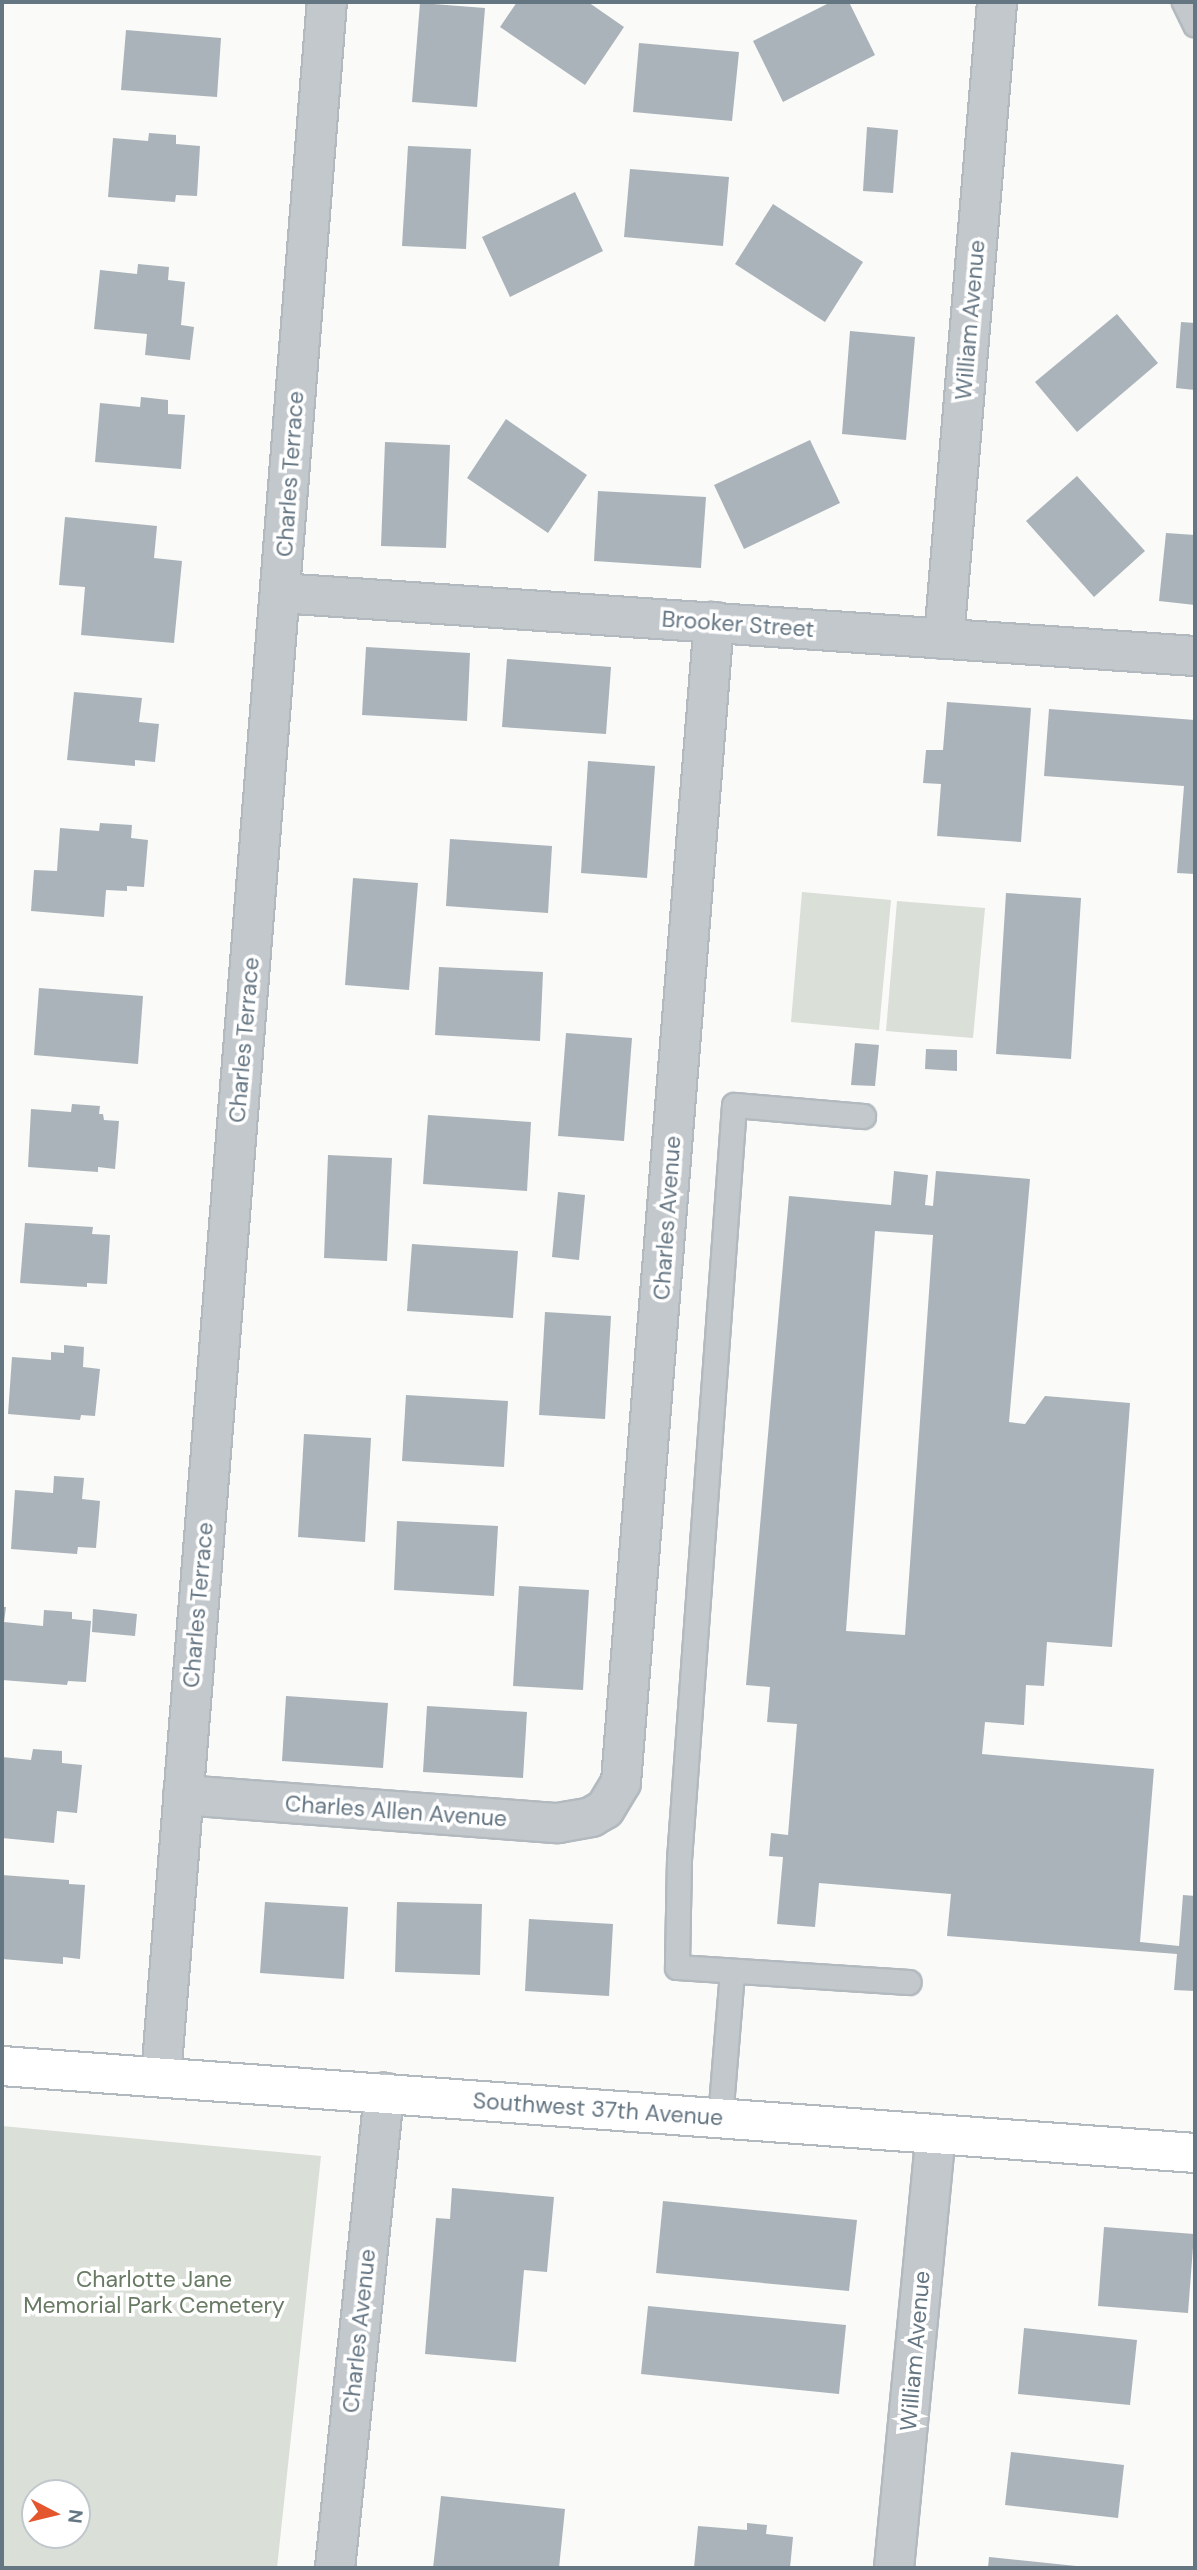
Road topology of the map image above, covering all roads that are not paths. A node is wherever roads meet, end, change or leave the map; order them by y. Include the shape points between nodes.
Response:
1 (327, 2) edge
2 (997, 2) edge
3 (1184, 2) edge
4 (1195, 25) edge
5 (280, 593) junction
6 (714, 622) junction
7 (944, 639) junction
8 (1195, 656) edge
9 (863, 1116) dead end
10 (183, 1795) junction
11 (605, 1809) joint
12 (732, 1972) junction
13 (909, 1982) dead end
14 (2, 2066) edge
15 (161, 2077) junction
16 (384, 2093) junction
17 (720, 2118) junction
18 (936, 2134) junction
19 (1195, 2152) edge
20 (335, 2568) edge
21 (894, 2568) edge

1 - 5 street, Charles Terrace
2 - 7 street, William Avenue
3 - 4 lane
5 - 6 street, Brooker Street
5 - 10 street, Charles Terrace
6 - 7 street, Brooker Street
6 - 11 street, Charles Avenue via 625,1766
7 - 8 street, Brooker Street
9 - 12 lane via 734,1105 679,1859 677,1968
10 - 11 street, Charles Allen Avenue via 558,1824
10 - 15 street, Charles Terrace
12 - 13 lane
12 - 17 lane
14 - 15 main road, Southwest 37th Avenue
15 - 16 main road, Southwest 37th Avenue
16 - 17 main road, Southwest 37th Avenue
16 - 20 street, Charles Avenue
17 - 18 main road, Southwest 37th Avenue
18 - 19 main road, Southwest 37th Avenue
18 - 21 street, William Avenue

